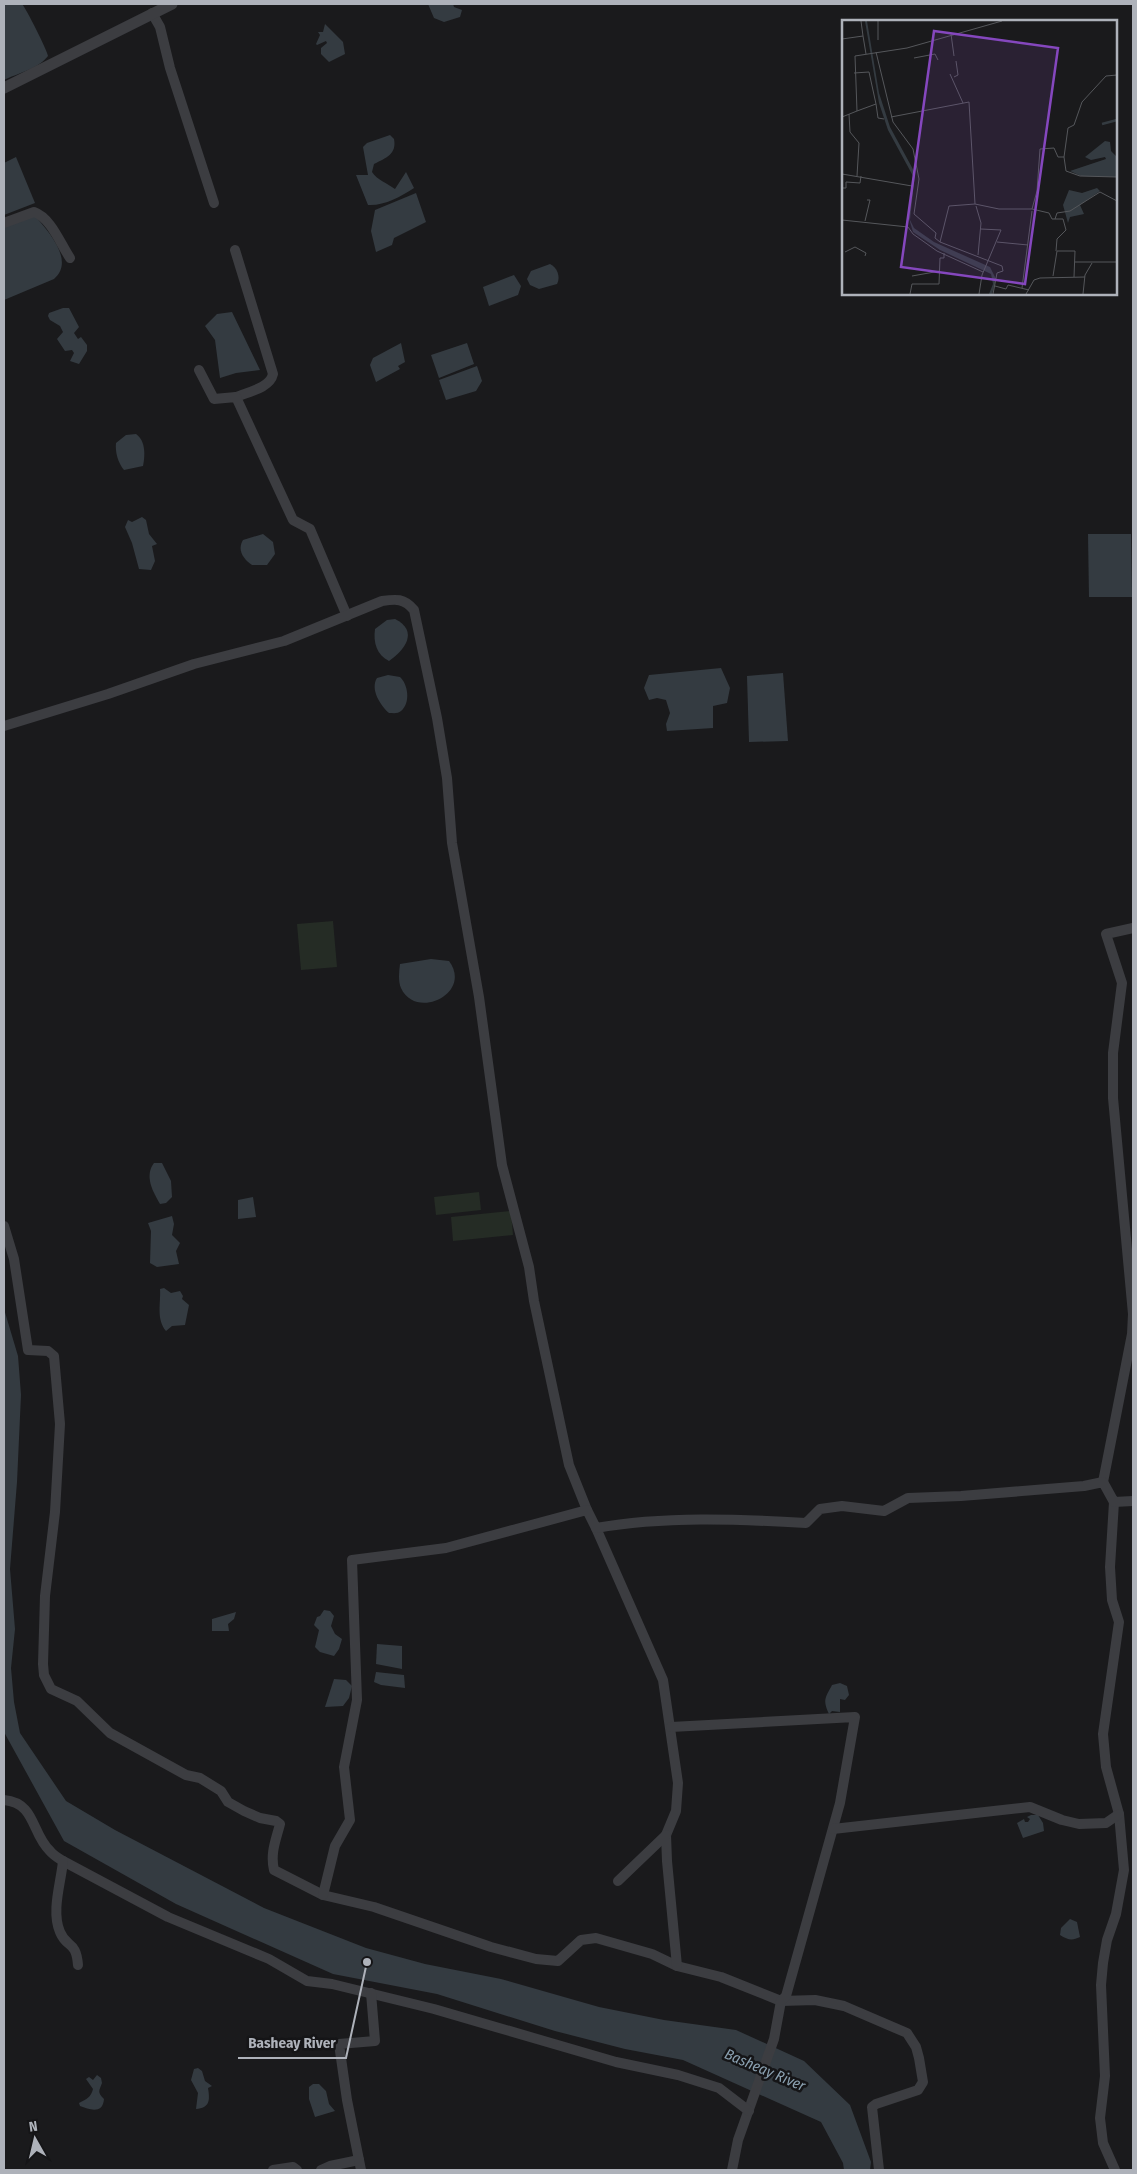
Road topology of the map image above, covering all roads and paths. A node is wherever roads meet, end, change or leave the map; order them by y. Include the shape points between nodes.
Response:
1 (172, 4) edge
2 (152, 13) junction
3 (4, 88) edge
4 (214, 203) dead end
5 (4, 223) edge
6 (235, 250) dead end
7 (70, 258) dead end
8 (198, 370) dead end
9 (236, 397) junction
10 (347, 616) junction
11 (4, 726) edge
12 (1133, 928) edge
13 (4, 1226) edge
14 (1103, 1482) junction
15 (1133, 1501) edge
16 (1114, 1502) junction
17 (587, 1510) junction
18 (596, 1528) junction
19 (671, 1727) junction
20 (4, 1800) edge
21 (1118, 1814) junction
22 (833, 1830) junction
23 (666, 1835) junction
24 (63, 1861) junction
25 (618, 1882) dead end
26 (323, 1895) junction
27 (78, 1965) dead end
28 (677, 1966) junction
29 (371, 1994) junction
30 (781, 2001) junction
31 (749, 2111) junction
32 (360, 2165) edge
33 (273, 2170) edge
34 (297, 2170) edge
35 (321, 2170) edge
36 (732, 2170) edge
37 (879, 2170) edge
38 (1114, 2170) edge

1 - 2 street
2 - 3 street
2 - 4 street via 160,28
5 - 7 street via 34,212 39,214
6 - 9 street via 273,374 265,385
8 - 9 street via 214,399
9 - 10 street via 293,520 310,529
10 - 11 street via 284,642 194,664
10 - 17 street via 395,599 407,602 414,610 447,778 452,843 480,996 502,1165 529,1267 569,1465
12 - 14 street via 1106,934 1122,983 1113,1053 1113,1098 1133,1314 1132,1334
13 - 26 street via 14,1259 28,1350 48,1351 54,1356 60,1424 55,1512 45,1596 43,1664 46,1684 77,1701 116,1737 186,1775 200,1778 244,1811 280,1824 271,1860 274,1870
14 - 16 street
14 - 18 street via 908,1498 884,1511 842,1506 820,1509 806,1523 630,1522
15 - 16 street
16 - 21 street via 1110,1567 1112,1600 1119,1622 1103,1734 1106,1767
17 - 18 street
17 - 26 street via 446,1548 352,1560 357,1700 344,1767 350,1820 335,1846
18 - 19 street via 663,1680
19 - 22 street via 855,1717
19 - 23 street via 678,1797
20 - 24 street via 15,1801 27,1810 48,1850
21 - 22 street via 1106,1822 1079,1824 1030,1806
21 - 38 street via 1124,1870 1116,1914 1107,1940 1101,1985 1105,2076 1100,2118 1103,2143
22 - 30 street via 786,1996
23 - 25 street
23 - 28 street
24 - 27 street via 58,1921 61,1935 76,1950
24 - 29 street via 168,1917 270,1959 307,1981
26 - 28 street via 374,1907 536,1959 558,1961 581,1940 596,1938 652,1954
28 - 30 street via 721,1977
29 - 31 street via 616,2062 678,2075 719,2088
29 - 32 street via 375,2041 339,2044 346,2100
30 - 31 street via 774,2039
30 - 37 street via 815,2000 837,2004 900,2029 912,2039 922,2074 920,2088 872,2107
31 - 36 street via 738,2140
32 - 35 street via 330,2166
33 - 34 street via 293,2167

